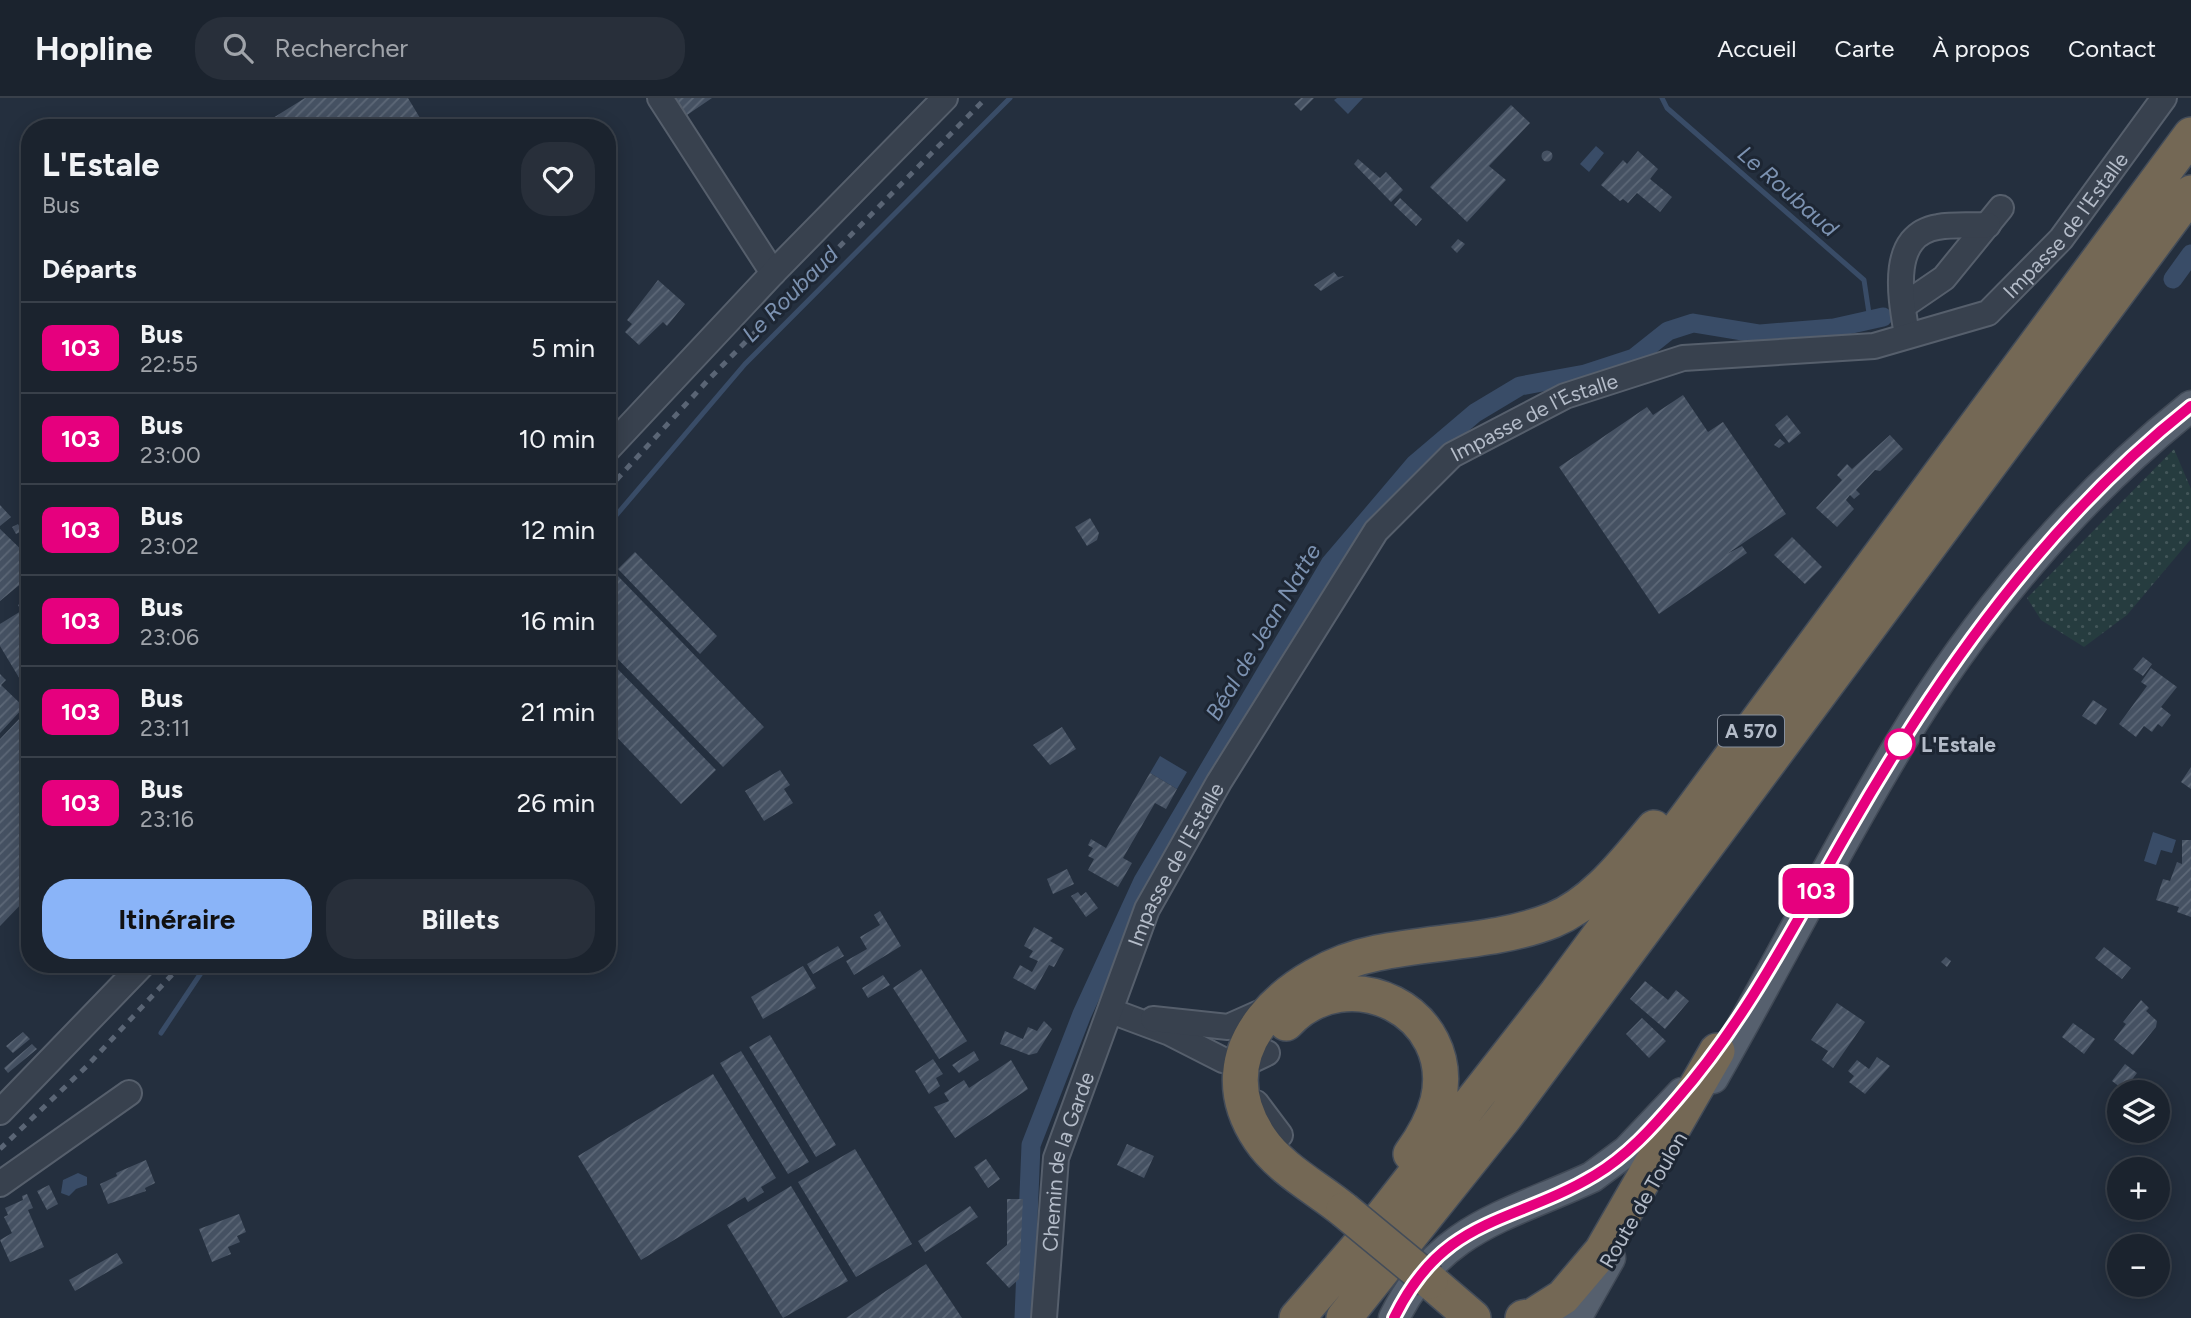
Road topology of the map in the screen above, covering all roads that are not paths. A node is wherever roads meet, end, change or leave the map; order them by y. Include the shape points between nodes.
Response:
1 (660, 98) edge
2 (945, 98) edge
3 (2164, 98) edge
4 (2191, 135) edge
5 (2191, 193) edge
6 (773, 273) junction
7 (1902, 306) junction
8 (1907, 335) junction
9 (2079, 344) junction
10 (2191, 406) edge
11 (1968, 438) junction
12 (616, 440) edge
13 (1791, 934) junction
14 (134, 973) edge
15 (1111, 1011) junction
16 (1247, 1049) junction
17 (1717, 1051) junction
18 (129, 1093) dead end
19 (0, 1112) edge
20 (0, 1184) edge
21 (1340, 1207) junction
22 (1476, 1316) edge
23 (1044, 1318) edge
24 (1279, 1318) edge
25 (1297, 1318) edge
26 (1344, 1318) edge
27 (1363, 1318) edge
28 (1394, 1318) edge
29 (1523, 1318) edge
30 (1576, 1318) edge

1 - 6 street
2 - 6 street
3 - 8 street, Impasse de l'Estalle via 2061,239 1988,313
4 - 11 highway, A 570
5 - 9 highway, A 570
6 - 12 street
7 - 7 street via 1905,248 1913,236 1994,216 1944,278
7 - 8 street
8 - 15 street, Impasse de l'Estalle via 1874,346 1683,358 1565,396 1452,455 1376,531 1219,782 1147,909
9 - 26 highway, A 570 via 1504,1118
9 - 27 highway via 2035,428 1491,1162
10 - 13 main road, Route de Toulon via 2103,486 1976,631 1900,744
11 - 16 highway via 1857,567 1662,818 1602,886 1554,920 1375,953 1310,977 1273,1007
11 - 25 highway, A 570 via 1549,1004 1369,1234
13 - 17 main road, Route de Toulon
13 - 30 main road, Route de Toulon
14 - 19 street
15 - 16 street via 1160,1021
15 - 16 street via 1223,1060
15 - 23 street, Chemin de la Garde via 1056,1158
16 - 21 highway via 1263,1077 1280,1135
16 - 21 highway via 1243,1100 1259,1138 1271,1154
16 - 24 highway via 1279,1030 1293,1015 1333,994 1354,991 1376,995 1414,1017 1434,1049 1440,1082 1438,1102 1416,1146 1384,1192
17 - 28 main road, Route de Toulon via 1663,1116 1609,1166 1461,1236 1418,1280
17 - 29 highway via 1602,1251 1563,1297
18 - 20 street
21 - 22 highway, bridge

